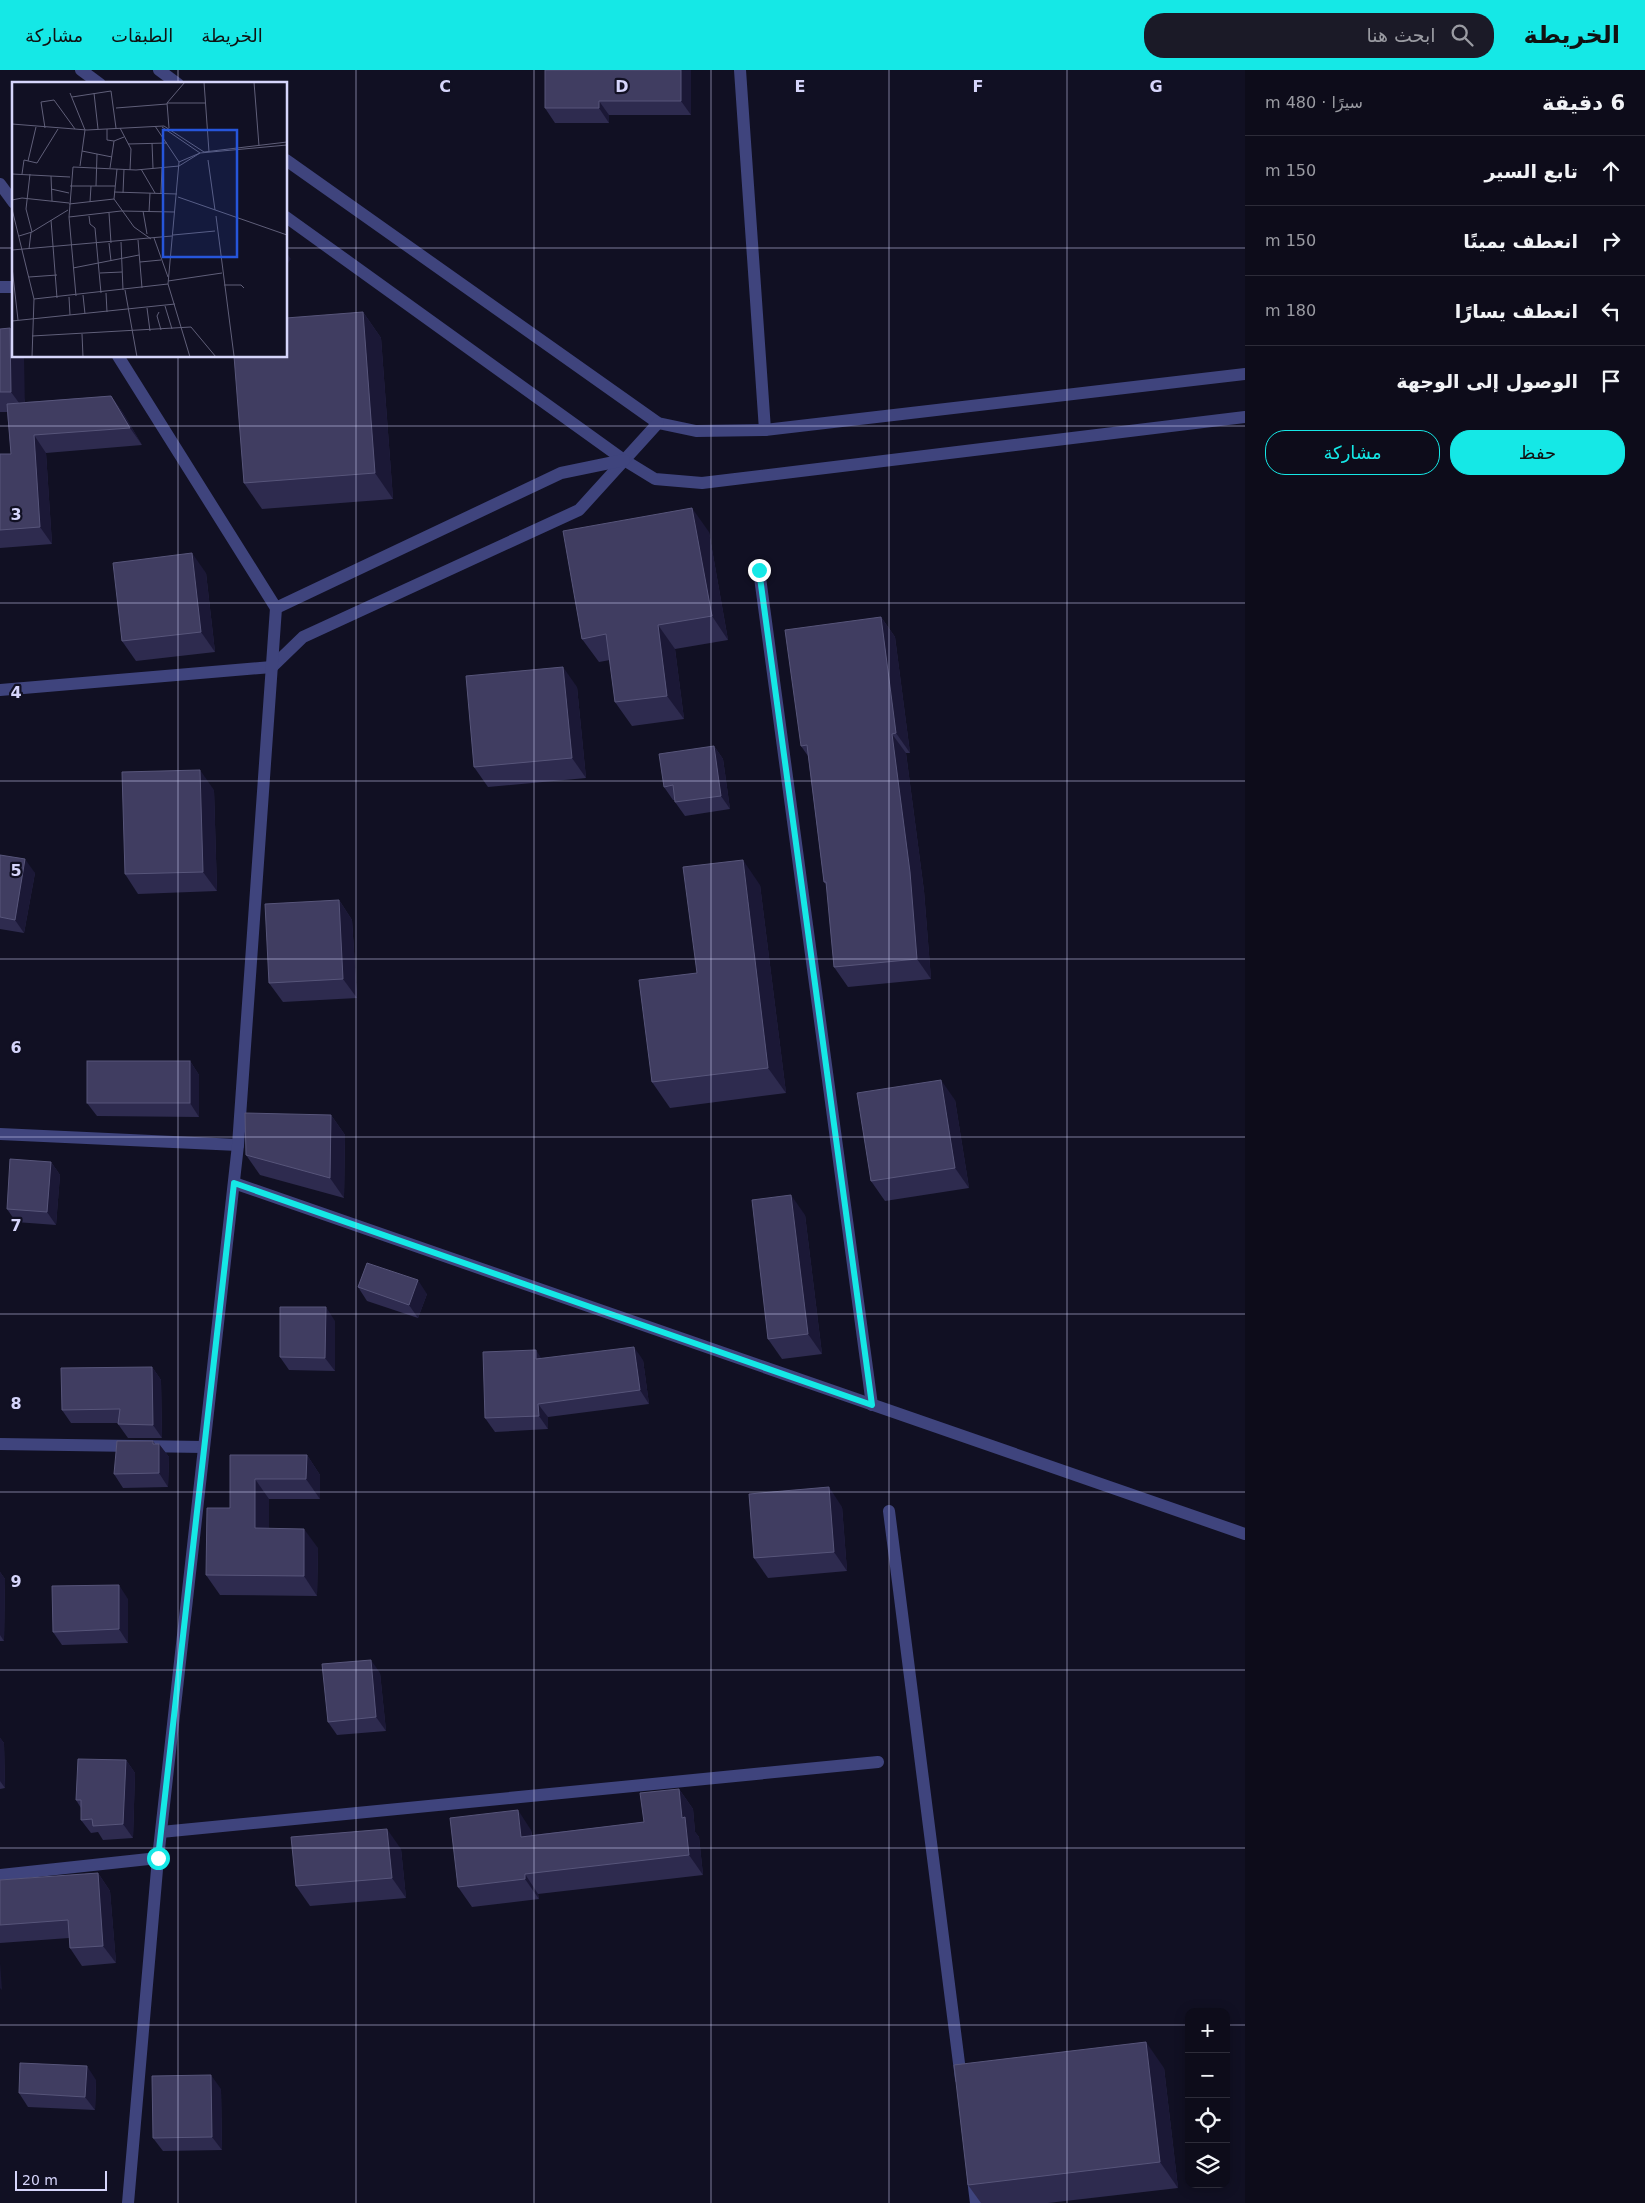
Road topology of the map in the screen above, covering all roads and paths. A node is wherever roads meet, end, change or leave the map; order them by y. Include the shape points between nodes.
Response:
1 (81, 70) edge
2 (159, 70) edge
3 (740, 70) edge
4 (97, 82) edge
5 (175, 82) edge
6 (288, 161) edge
7 (0, 184) edge
8 (12, 200) edge
9 (288, 218) edge
10 (119, 358) edge
11 (1245, 374) edge
12 (1245, 417) edge
13 (658, 423) junction
14 (766, 430) junction
15 (624, 460) junction
16 (759, 570) dead end
17 (276, 608) junction
18 (272, 667) junction
19 (0, 690) edge
20 (0, 1134) edge
21 (238, 1145) junction
22 (234, 1183) junction
23 (872, 1405) junction
24 (0, 1444) edge
25 (204, 1447) junction
26 (889, 1511) dead end
27 (1245, 1534) edge
28 (878, 1762) dead end
29 (161, 1832) junction
30 (158, 1858) junction
31 (0, 1875) edge
32 (962, 2094) edge
33 (971, 2164) edge
34 (128, 2203) edge
35 (976, 2203) edge

1 - 4 street
2 - 5 street
3 - 14 street
6 - 13 street
7 - 8 street
9 - 15 street
10 - 17 street
11 - 14 street
12 - 15 street via 702,483 655,479
13 - 14 street via 696,431
13 - 15 street
15 - 17 street via 561,473
15 - 18 street via 579,510 303,637
16 - 23 street
17 - 18 street
18 - 19 street
18 - 21 street
20 - 21 street
21 - 22 street
22 - 23 street
22 - 25 street
23 - 27 street
24 - 25 street
25 - 29 street
26 - 32 street
28 - 29 street
29 - 30 street
30 - 31 street
30 - 34 street
33 - 35 street

